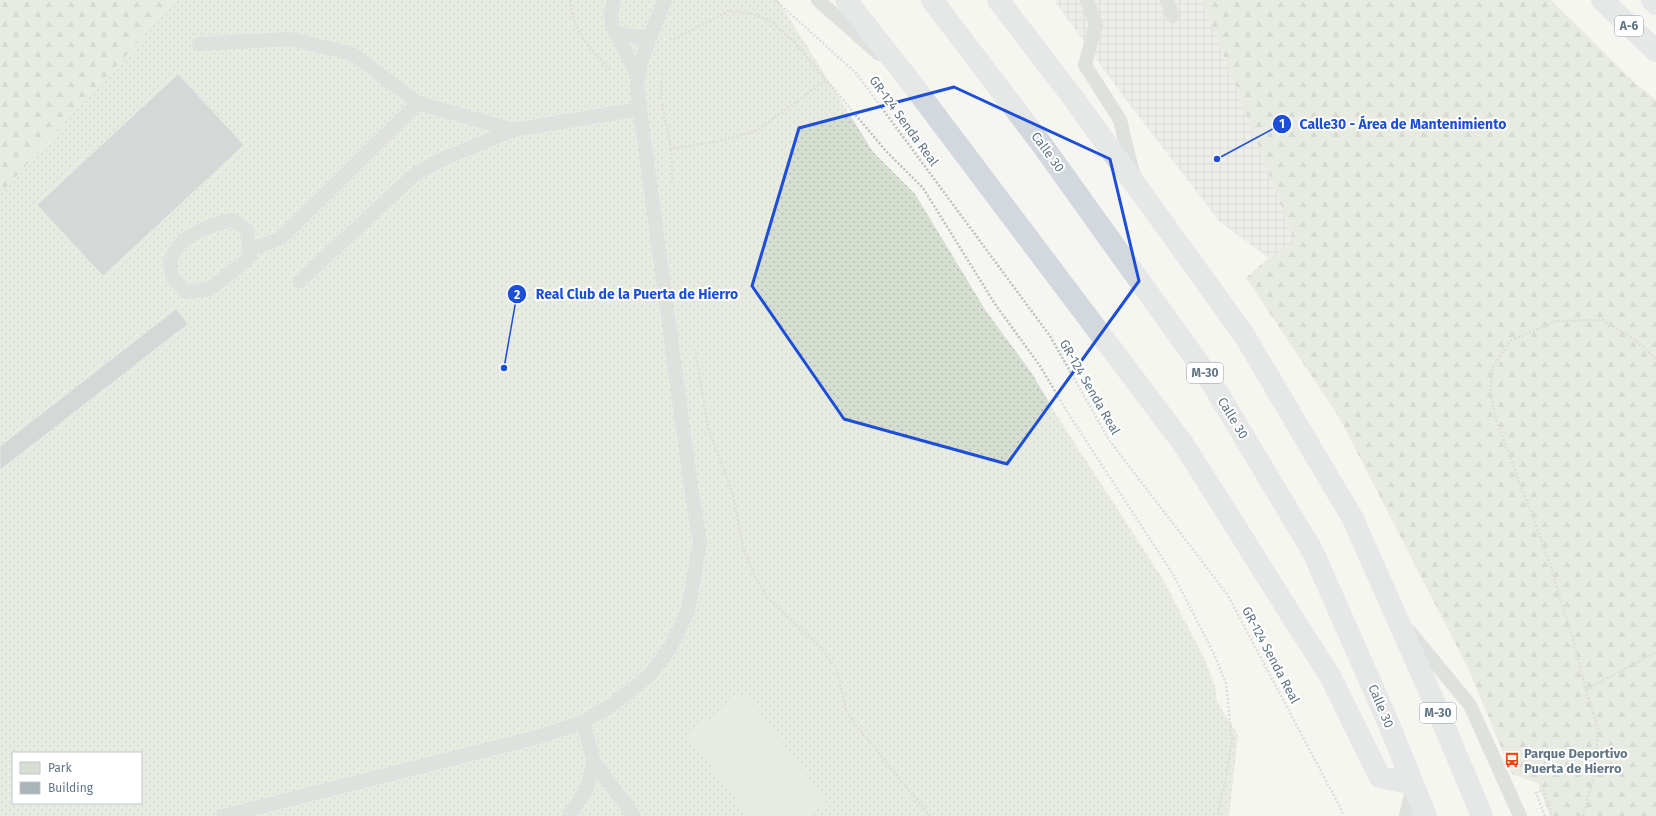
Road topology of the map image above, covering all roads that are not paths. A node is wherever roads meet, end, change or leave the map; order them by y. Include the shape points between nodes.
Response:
1 (614, 0) edge
2 (665, 0) edge
3 (818, 0) edge
4 (846, 0) edge
5 (932, 0) edge
6 (998, 0) edge
7 (1086, 0) edge
8 (1167, 0) edge
9 (1602, 0) edge
10 (1652, 0) edge
11 (1656, 4) edge
12 (1173, 16) dead end
13 (615, 33) junction
14 (657, 39) junction
15 (199, 44) dead end
16 (1656, 51) edge
17 (909, 80) junction
18 (638, 82) junction
19 (418, 104) junction
20 (640, 109) junction
21 (513, 130) junction
22 (1136, 186) junction
23 (249, 250) junction
24 (300, 281) dead end
25 (1393, 612) junction
26 (583, 722) junction
27 (594, 762) junction
28 (1413, 784) junction
29 (223, 816) edge
30 (569, 816) edge
31 (634, 816) edge
32 (1406, 816) edge
33 (1426, 816) edge
34 (1482, 816) edge
35 (1520, 816) edge

1 - 13 lane via 611,14
2 - 14 lane
3 - 17 lane
4 - 17 highway
5 - 28 highway, Calle 30 / M-30 via 1040,142 1207,375 1313,552
6 - 22 highway, M-30 via 1071,95
7 - 22 lane via 1096,24 1085,65 1120,120
8 - 12 lane
9 - 16 highway, A-6
10 - 11 highway, A-6
13 - 14 lane
13 - 18 lane
14 - 18 lane
15 - 19 lane via 290,39 353,54
17 - 28 highway via 1184,445 1331,678 1380,777
18 - 20 lane
19 - 21 lane
19 - 23 lane via 281,238
20 - 21 lane
20 - 26 lane via 700,541 688,612 670,648 650,675 614,704
21 - 24 lane via 443,159 414,175
22 - 25 highway, M-30 via 1244,335 1353,519
23 - 23 lane via 247,230 232,220 221,221 180,244 170,260 172,277 186,292 210,289 250,257
25 - 34 highway, M-30
25 - 35 lane via 1470,705
26 - 27 lane
26 - 29 lane via 538,737
27 - 30 lane via 587,788
27 - 31 lane
28 - 32 lane
28 - 33 highway, Calle 30 / M-30

